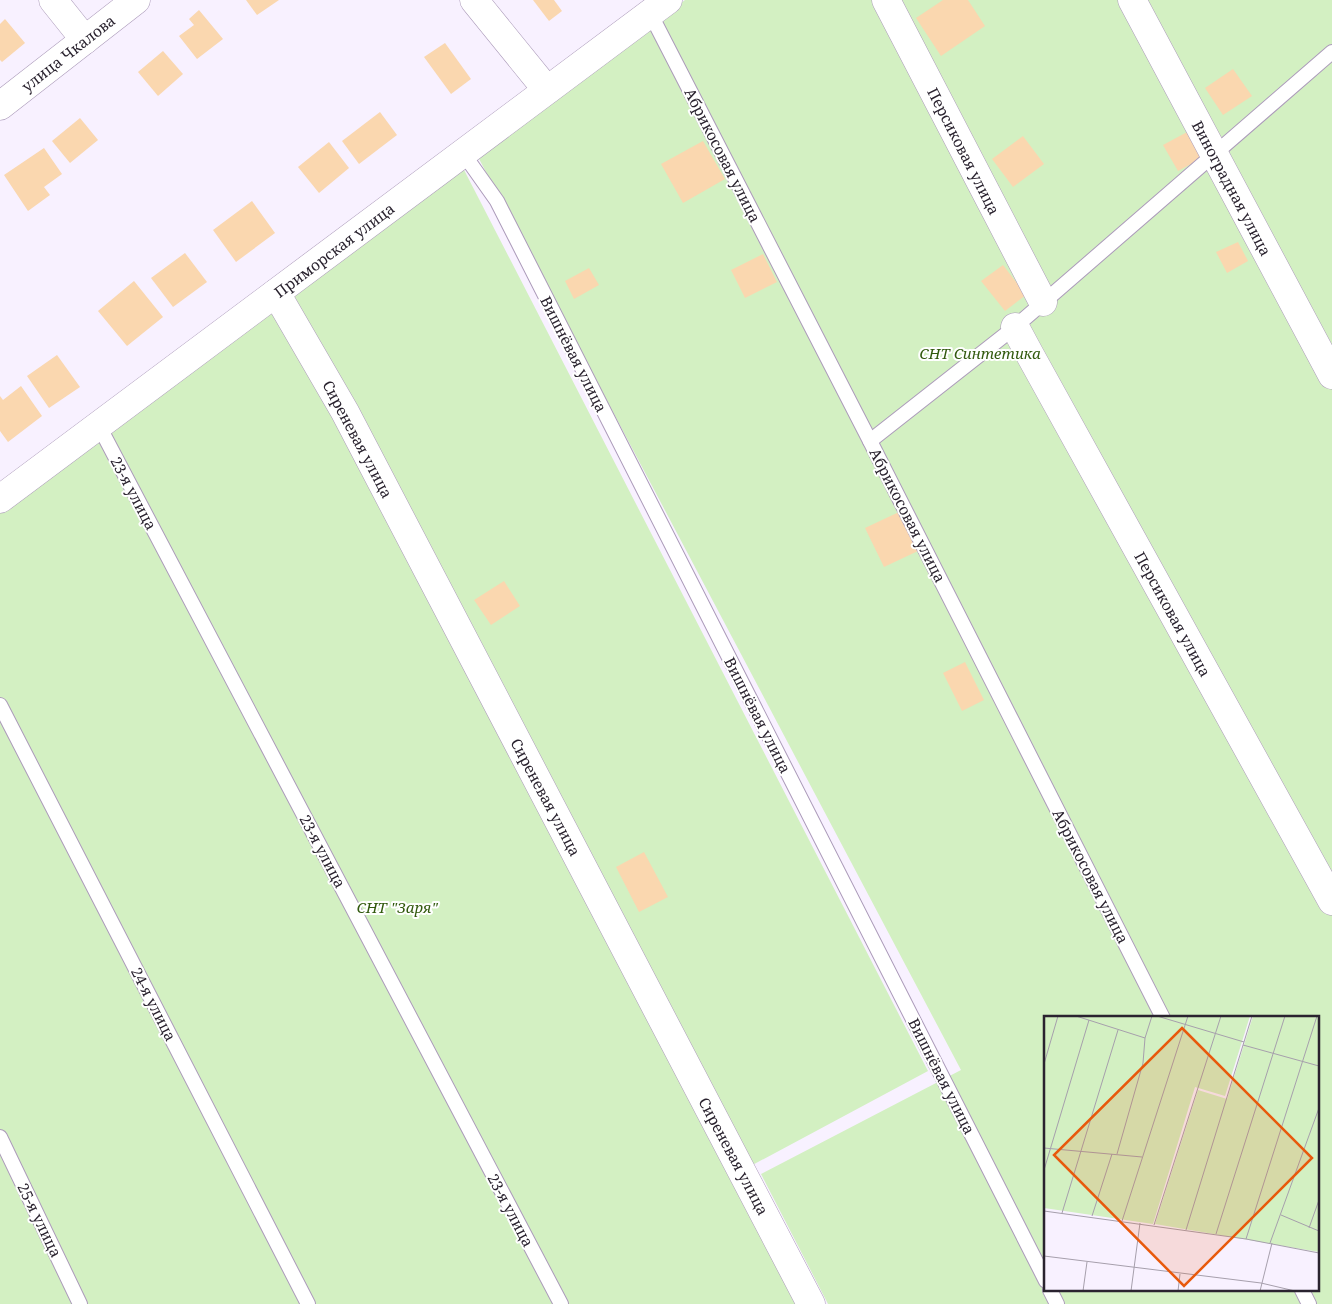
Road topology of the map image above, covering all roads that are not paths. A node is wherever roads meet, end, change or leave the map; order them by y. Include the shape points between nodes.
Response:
1 (53, 0) edge
2 (136, 0) edge
3 (474, 0) edge
4 (886, 0) edge
5 (1132, 0) edge
6 (659, 7) edge
7 (85, 40) junction
8 (1332, 52) edge
9 (547, 90) junction
10 (0, 106) edge
11 (463, 153) junction
12 (1214, 154) junction
13 (276, 293) junction
14 (1043, 302) junction
15 (1015, 326) junction
16 (1332, 376) edge
17 (98, 426) junction
18 (870, 441) junction
19 (0, 499) edge
20 (0, 705) edge
21 (1332, 901) edge
22 (1162, 1016) edge
23 (0, 1137) edge
24 (1044, 1277) edge
25 (1051, 1292) edge
26 (1303, 1292) edge
27 (80, 1304) edge
28 (308, 1304) edge
29 (561, 1304) edge
30 (812, 1304) edge
31 (1057, 1304) edge
32 (1309, 1304) edge

1 - 7 street
2 - 7 street, улица Чкалова
3 - 9 street
4 - 14 street, Персиковая улица
5 - 12 street, Виноградная улица
6 - 9 street, Приморская улица
6 - 18 lane, Абрикосовая улица
7 - 10 street, улица Чкалова
8 - 12 lane
9 - 11 street, Приморская улица
11 - 13 street, Приморская улица
11 - 24 lane, Вишнёвая улица via 497,202
12 - 14 lane
12 - 16 street, Виноградная улица
13 - 17 street, Приморская улица
13 - 30 street, Сиреневая улица via 345,412
14 - 15 lane
15 - 18 lane
15 - 21 street, Персиковая улица
17 - 19 street, Приморская улица
17 - 29 lane, 23-я улица
18 - 22 lane, Абрикосовая улица
20 - 28 lane, 24-я улица
23 - 27 lane, 25-я улица
25 - 31 lane
26 - 32 lane

